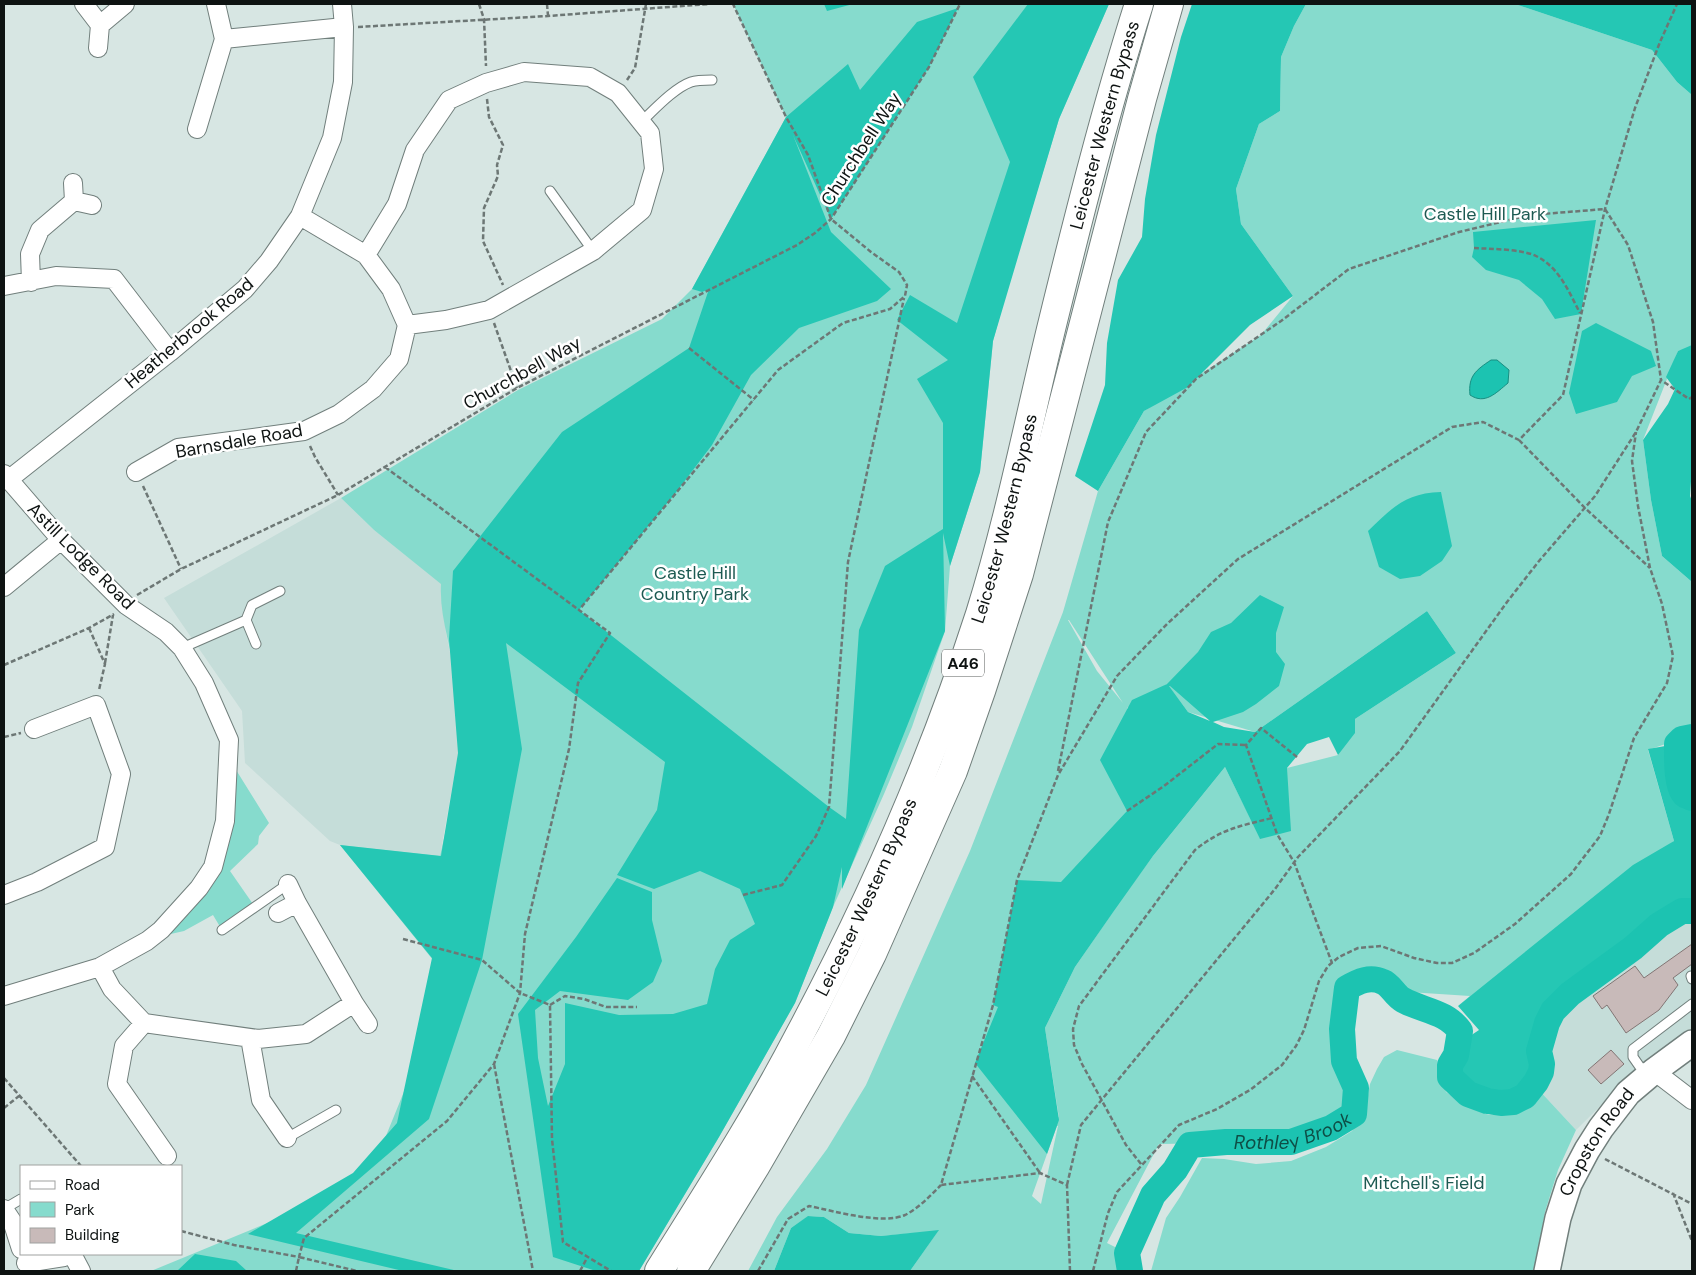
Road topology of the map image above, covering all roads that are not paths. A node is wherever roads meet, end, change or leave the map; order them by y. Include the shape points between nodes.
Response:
1 (84, 4) edge
2 (125, 4) edge
3 (216, 4) edge
4 (342, 4) edge
5 (1139, 4) edge
6 (1169, 4) edge
7 (100, 25) junction
8 (344, 28) junction
9 (224, 39) junction
10 (98, 48) dead end
11 (712, 80) dead end
12 (641, 122) junction
13 (197, 128) dead end
14 (73, 183) dead end
15 (550, 191) dead end
16 (74, 201) junction
17 (92, 205) dead end
18 (300, 216) junction
19 (593, 251) junction
20 (366, 255) junction
21 (31, 282) junction
22 (4, 286) edge
23 (407, 325) junction
24 (170, 352) junction
25 (136, 472) road end
26 (6, 477) edge
27 (61, 540) junction
28 (4, 587) edge
29 (280, 591) dead end
30 (246, 620) junction
31 (256, 644) dead end
32 (182, 648) junction
33 (34, 729) dead end
34 (288, 884) joint
35 (4, 896) edge
36 (297, 903) junction
37 (278, 913) dead end
38 (222, 930) dead end
39 (100, 967) junction
40 (4, 996) edge
41 (354, 1003) junction
42 (1692, 1004) edge
43 (144, 1023) junction
44 (368, 1024) dead end
45 (250, 1038) junction
46 (1692, 1043) edge
47 (1654, 1071) junction
48 (1692, 1100) edge
49 (336, 1110) dead end
50 (287, 1138) joint
51 (167, 1156) dead end
52 (20, 1200) edge
53 (4, 1209) edge
54 (20, 1246) edge
55 (69, 1255) edge
56 (72, 1255) edge
57 (24, 1259) edge
58 (81, 1271) edge
59 (659, 1271) edge
60 (691, 1271) edge
61 (1547, 1271) edge

1 - 7 street
2 - 7 street
3 - 9 street
4 - 8 street, Heatherbrook Road
5 - 59 highway, Leicester Western Bypass / A46 via 1106,112 991,578 946,712 914,794 868,896 802,1030 725,1165
6 - 60 highway, Leicester Western Bypass / A46 via 1018,574 953,771 872,954 831,1036
7 - 10 street
8 - 9 street
8 - 18 street, Heatherbrook Road via 343,82 332,138
9 - 13 street
11 - 12 lane via 693,81 686,85
12 - 19 street via 650,133 654,169 642,210
12 - 20 street via 618,93 590,77 524,72 486,83 449,100 415,150 397,204
14 - 16 street
15 - 19 lane
16 - 17 street
16 - 21 street via 40,230 30,254
18 - 20 street
18 - 24 street, Heatherbrook Road via 245,289
19 - 23 street via 490,310
20 - 23 street via 391,289
21 - 22 street
21 - 24 street via 56,276 114,279
23 - 25 street, Barnsdale Road via 399,359 373,389 339,414 304,431 178,448
24 - 26 street, Heatherbrook Road
26 - 27 street, Astill Lodge Road
27 - 28 street
27 - 32 street, Astill Lodge Road via 120,610 166,632
29 - 30 lane via 252,605
30 - 31 lane
30 - 32 lane
32 - 39 street, Astill Lodge Road via 204,683 229,740 225,822 213,867 199,888 148,941
33 - 35 street via 96,705 121,774 104,847
34 - 36 street
34 - 38 lane
36 - 37 street
36 - 41 street
39 - 40 street, Astill Lodge Road
39 - 43 street via 112,989
41 - 44 street
41 - 45 street via 306,1034
42 - 47 lane via 1632,1049 1640,1067
43 - 45 street
43 - 51 street via 124,1046 117,1084
45 - 50 street via 260,1100
46 - 47 street, Cropston Road
47 - 48 street
47 - 61 street, Cropston Road via 1628,1093 1587,1150 1569,1184
49 - 50 lane
52 - 53 lane
53 - 54 street via 12,1221
55 - 57 street
56 - 58 street

